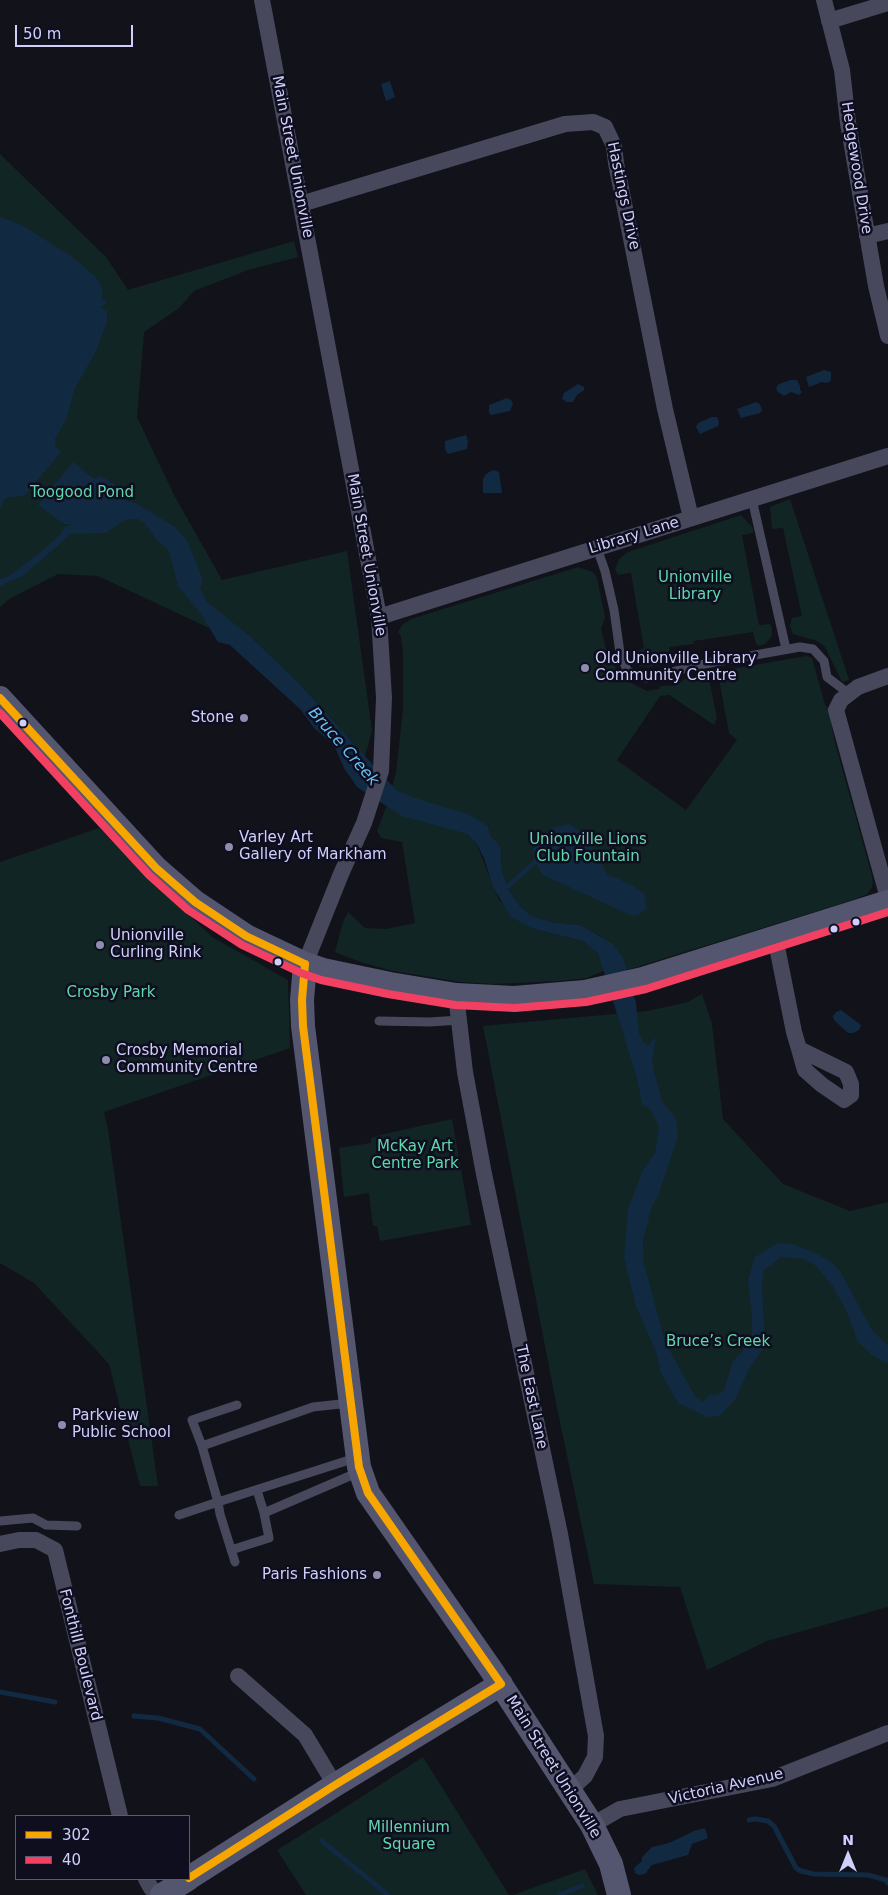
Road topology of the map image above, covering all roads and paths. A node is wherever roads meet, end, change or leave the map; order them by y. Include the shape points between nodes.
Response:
1 (262, 0) edge
2 (824, 0) edge
3 (888, 3) edge
4 (829, 21) junction
5 (301, 204) junction
6 (888, 231) edge
7 (867, 236) junction
8 (888, 336) edge
9 (888, 456) edge
10 (752, 499) junction
11 (692, 518) junction
12 (597, 548) junction
13 (379, 616) junction
14 (786, 649) junction
15 (888, 676) edge
16 (848, 693) junction
17 (0, 698) edge
18 (888, 898) edge
19 (888, 902) edge
20 (775, 937) junction
21 (305, 964) junction
22 (456, 995) junction
23 (459, 1020) junction
24 (379, 1021) dead end
25 (798, 1049) dead end
26 (350, 1403) junction
27 (237, 1405) dead end
28 (202, 1446) junction
29 (359, 1465) junction
30 (257, 1490) junction
31 (218, 1502) junction
32 (264, 1513) junction
33 (179, 1515) dead end
34 (0, 1521) edge
35 (77, 1526) dead end
36 (0, 1544) edge
37 (231, 1550) junction
38 (235, 1562) dead end
39 (238, 1676) dead end
40 (501, 1684) junction
41 (888, 1733) edge
42 (335, 1785) junction
43 (581, 1808) junction
44 (120, 1815) edge
45 (190, 1877) edge
46 (147, 1880) edge
47 (185, 1880) edge
48 (157, 1895) edge
49 (162, 1895) edge
50 (619, 1895) edge

1 - 5 street, Main Street Unionville
2 - 4 street, Hedgewood Drive
3 - 4 street
4 - 7 street, Hedgewood Drive via 842,70
5 - 11 street, Hastings Drive via 565,124 593,122 605,127 614,146 665,409
5 - 13 street, Main Street Unionville
6 - 7 street
7 - 8 street, Hedgewood Drive
9 - 10 street, Library Lane
10 - 11 street, Library Lane
10 - 14 lane
11 - 12 street, Library Lane
12 - 13 street, Library Lane
12 - 14 lane via 614,610 620,653 627,670 635,676 648,678
13 - 21 street, Main Street Unionville via 384,698 381,771 371,804
14 - 16 lane via 813,648 824,661 827,677
15 - 16 street via 858,686
16 - 18 street via 836,710 838,722
17 - 21 main road via 156,868 195,902 246,936
19 - 20 main road
20 - 22 main road via 644,979 585,992 514,998
20 - 25 street
21 - 22 main road
21 - 26 main road, Main Street Unionville via 303,1026
22 - 23 street, The East Lane
23 - 24 lane
23 - 43 street, The East Lane via 465,1072 560,1534 596,1736 595,1757 586,1776
26 - 28 lane via 313,1407
26 - 29 main road, Main Street Unionville
27 - 28 lane via 192,1420
28 - 31 lane
29 - 30 lane via 346,1461
29 - 32 lane
29 - 40 main road, Main Street Unionville via 368,1492
30 - 31 lane
30 - 32 lane
31 - 33 lane
31 - 37 lane
32 - 37 lane via 269,1538
34 - 35 lane via 33,1518 46,1525
36 - 44 street, Fonthill Boulevard via 36,1540 54,1550
37 - 38 lane
39 - 42 street via 306,1735
40 - 42 main road
40 - 43 main road, Main Street Unionville
41 - 43 street, Victoria Avenue via 772,1779 620,1809
42 - 45 main road
43 - 50 main road, Main Street Unionville via 612,1864
46 - 48 street
47 - 49 main road

